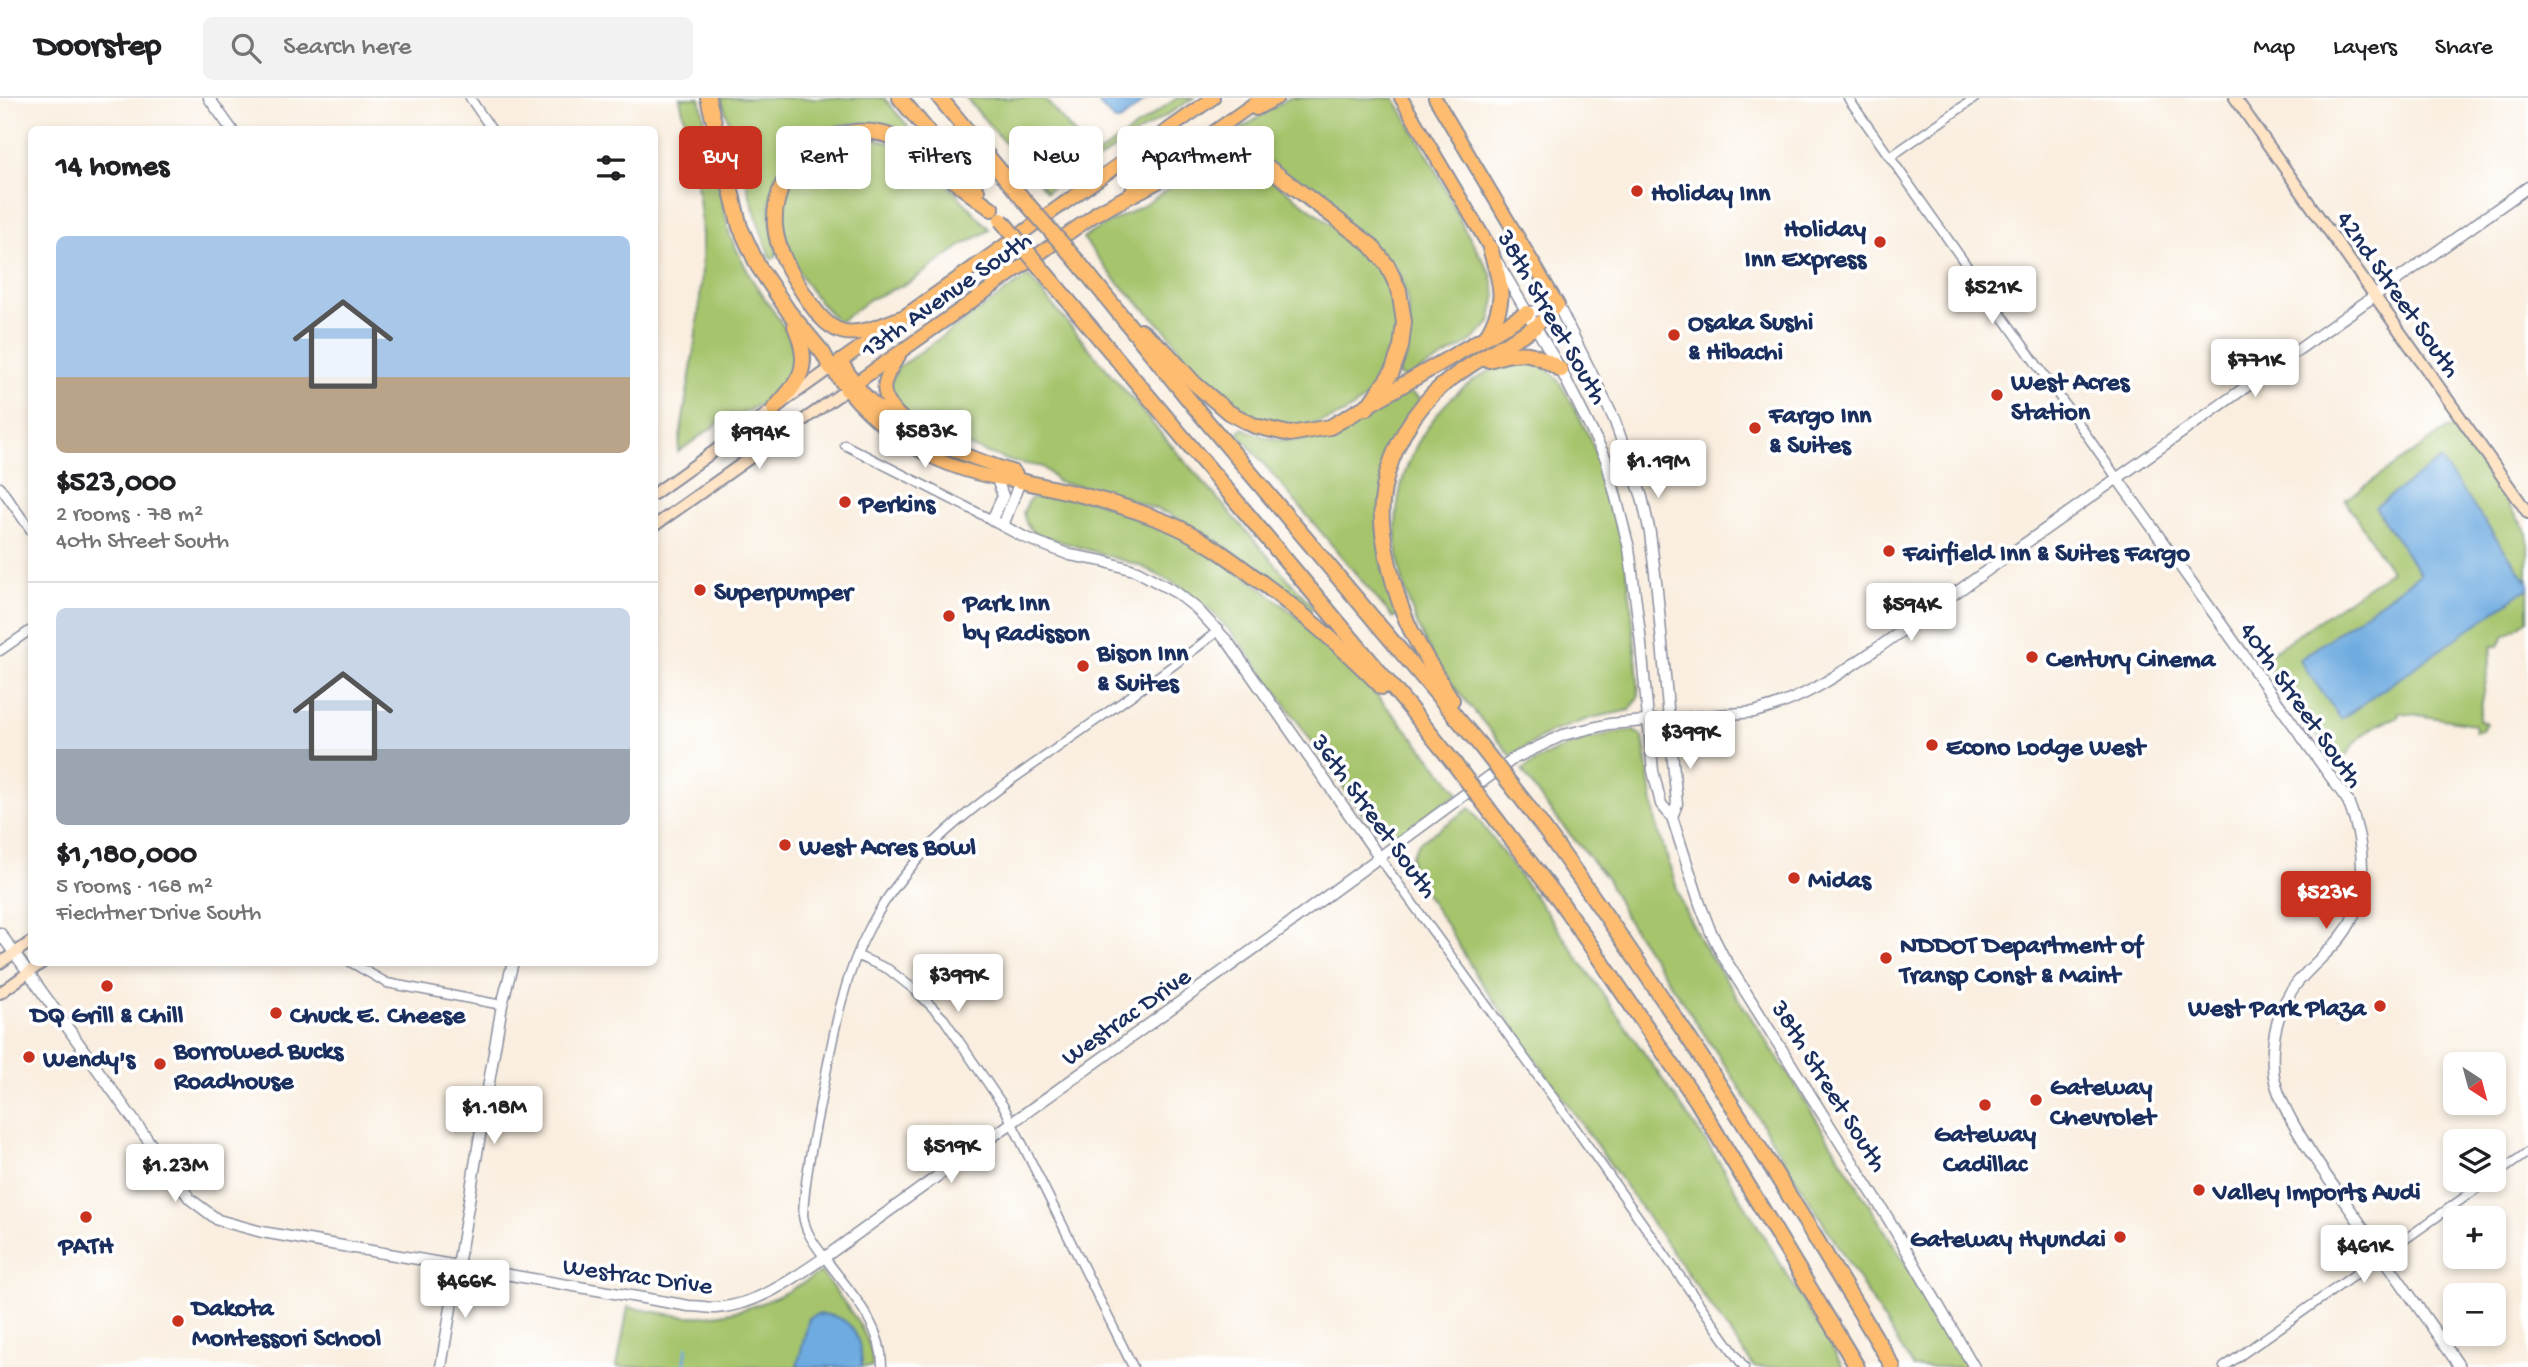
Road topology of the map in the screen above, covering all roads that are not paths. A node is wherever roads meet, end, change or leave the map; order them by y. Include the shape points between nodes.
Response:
1 (209, 98) edge
2 (470, 98) edge
3 (708, 98) edge
4 (900, 98) edge
5 (940, 98) edge
6 (1213, 98) edge
7 (1262, 98) edge
8 (1277, 98) edge
9 (1401, 98) edge
10 (1435, 98) edge
11 (1848, 98) edge
12 (1975, 98) edge
13 (2235, 98) edge
14 (229, 126) edge
15 (489, 126) edge
16 (1222, 126) edge
17 (1223, 126) edge
18 (1890, 157) junction
19 (2528, 187) edge
20 (1132, 189) edge
21 (1097, 213) junction
22 (996, 215) junction
23 (1490, 248) junction
24 (2374, 296) junction
25 (1558, 305) junction
26 (1116, 311) junction
27 (789, 312) junction
28 (1527, 313) junction
29 (902, 318) junction
30 (1535, 327) junction
31 (1487, 336) junction
32 (904, 349) junction
33 (836, 365) junction
34 (1471, 366) junction
35 (1561, 370) junction
36 (851, 387) junction
37 (774, 408) junction
38 (1367, 408) junction
39 (918, 433) junction
40 (845, 445) dead end
41 (2117, 478) junction
42 (997, 479) junction
43 (1020, 481) junction
44 (0, 487) edge
45 (658, 491) edge
46 (2528, 513) edge
47 (992, 520) junction
48 (658, 523) edge
49 (28, 526) edge
50 (1003, 526) junction
51 (1219, 631) junction
52 (28, 632) edge
53 (0, 651) edge
54 (1408, 706) junction
55 (1670, 720) junction
56 (1648, 721) junction
57 (1476, 739) junction
58 (1672, 817) junction
59 (1379, 857) junction
60 (0, 933) edge
61 (28, 944) edge
62 (15, 953) junction
63 (858, 956) junction
64 (0, 963) edge
65 (38, 966) edge
66 (357, 966) edge
67 (512, 966) edge
68 (29, 973) junction
69 (0, 993) edge
70 (502, 1005) junction
71 (1012, 1122) junction
72 (2528, 1152) edge
73 (2506, 1168) edge
74 (2472, 1192) edge
75 (2382, 1255) junction
76 (825, 1257) junction
77 (458, 1267) junction
78 (1868, 1325) junction
79 (441, 1367) edge
80 (882, 1367) edge
81 (1133, 1367) edge
82 (1744, 1367) edge
83 (1857, 1367) edge
84 (1893, 1367) edge
85 (1899, 1367) edge
86 (1975, 1367) edge
87 (2224, 1367) edge
88 (2460, 1367) edge

1 - 14 street
2 - 15 street
3 - 27 highway via 740,227 758,267
4 - 22 highway
5 - 26 highway, bridge
6 - 29 main road, 13th Avenue South
7 - 16 main road, 13th Avenue South
8 - 17 main road
9 - 23 main road, 38th Street South
10 - 25 main road, 38th Street South
11 - 18 street, 40th Street South
12 - 18 street
13 - 24 main road, 42nd Street South
18 - 41 street, 40th Street South
19 - 24 street, Westrac Drive
20 - 21 main road, 13th Avenue South
21 - 32 main road, 13th Avenue South
21 - 38 highway via 1192,163 1219,155 1246,157 1269,169 1371,245 1399,290 1404,322 1401,347 1392,372
22 - 29 highway via 923,154 893,137 865,132 836,135 797,161 783,181 775,227 787,265 811,305 841,331 859,332
22 - 54 highway, bridge
23 - 28 street, 38th Street South
23 - 31 highway via 1502,301
24 - 41 street, Westrac Drive
24 - 46 main road, 42nd Street South
25 - 28 street
25 - 30 main road
25 - 55 street, 38th Street South via 1614,419 1642,497
26 - 38 highway via 1228,412 1255,426 1290,434 1331,427
26 - 57 highway
27 - 33 highway
27 - 37 highway via 802,342 802,372
28 - 30 street, 38th Street South
28 - 31 highway
29 - 33 main road, 13th Avenue South
30 - 34 highway
30 - 35 street, 38th Street South
31 - 38 highway
32 - 36 main road, 13th Avenue South
32 - 39 main road via 887,373 883,388 885,398
33 - 36 main road
33 - 37 main road, 13th Avenue South
34 - 35 highway via 1521,353 1538,355
34 - 57 highway via 1434,394 1407,426 1388,470 1382,503 1401,606 1413,635
35 - 56 street, 38th Street South via 1606,459 1629,548
36 - 39 main road
36 - 42 main road via 867,413 919,450 954,468
36 - 48 main road, 13th Avenue South
37 - 45 main road, 13th Avenue South
39 - 43 main road via 1014,472
40 - 47 street, 36th Street South
41 - 55 street, Westrac Drive via 1814,691 1754,712
41 - 75 street, 40th Street South via 2348,801 2358,825 2362,862 2354,913 2342,936 2288,997 2275,1029 2272,1070 2297,1127
42 - 43 main road
42 - 47 street via 1003,496
43 - 50 street
43 - 54 highway via 1130,509 1217,549 1292,606
44 - 49 street
47 - 50 street, 36th Street South
50 - 51 street, 36th Street South via 1070,555 1138,571 1177,593
51 - 59 street, 36th Street South
51 - 63 street via 951,825 904,874 869,928
52 - 53 street
54 - 83 highway, bridge via 1560,901 1697,1101
55 - 56 street, Westrac Drive
55 - 58 street, 38th Street South via 1677,804
56 - 58 street, 38th Street South via 1661,804
56 - 59 street, Westrac Drive via 1563,735 1530,750
57 - 78 highway, bridge via 1586,885 1712,1074
58 - 86 street, 38th Street South via 1700,904 1723,956 1889,1220
59 - 71 street, Westrac Drive
59 - 82 street, 36th Street South
60 - 62 street, Westrac Drive
61 - 62 main road
62 - 64 main road
62 - 68 street, Westrac Drive
63 - 71 street via 888,969 944,1019
63 - 76 street via 836,1023 804,1203 804,1224
65 - 68 main road
66 - 70 street via 387,983
67 - 70 street
68 - 69 main road
68 - 77 street, Westrac Drive via 190,1199 218,1220 250,1230
70 - 77 street
71 - 76 street, Westrac Drive
71 - 81 street
72 - 73 street
74 - 75 street
75 - 87 street
75 - 88 street, 40th Street South
76 - 77 street, Westrac Drive via 780,1288 718,1308
76 - 80 street via 877,1334
77 - 79 street
78 - 84 highway
78 - 85 highway

